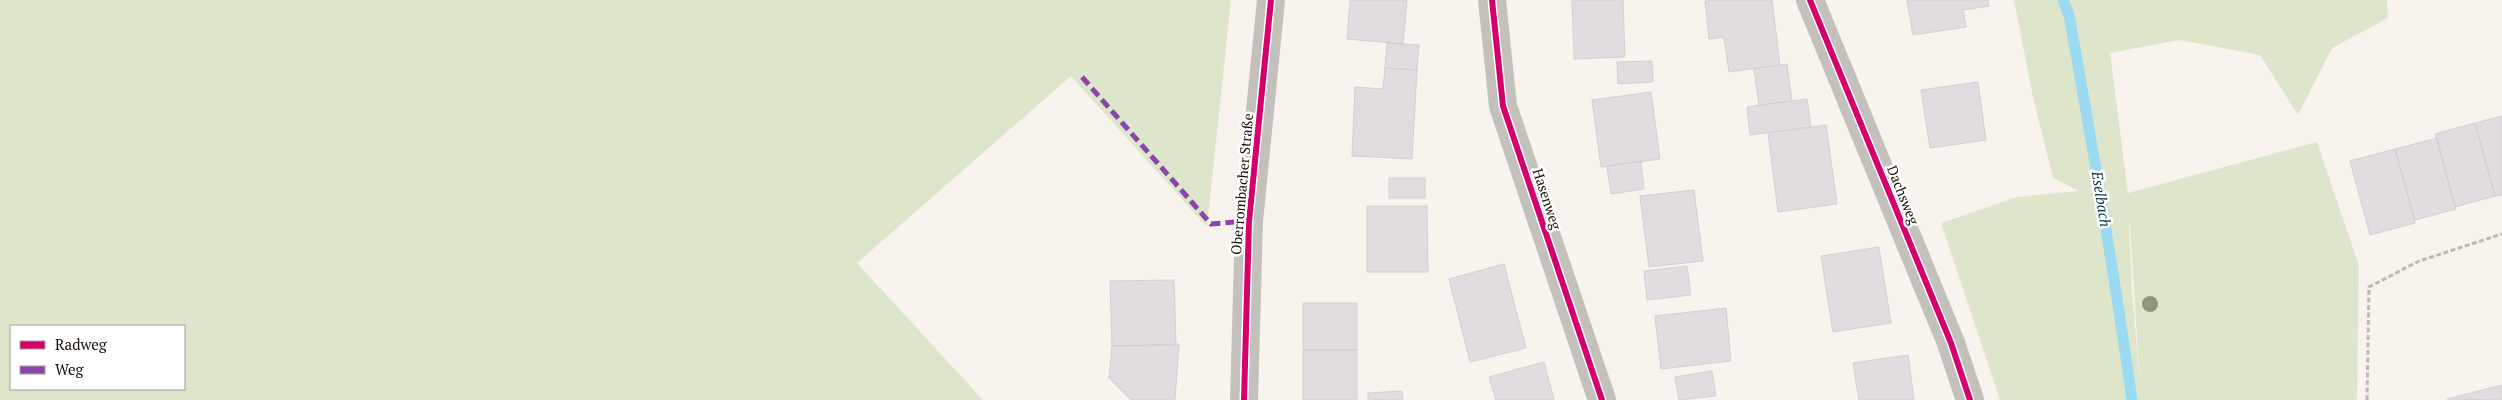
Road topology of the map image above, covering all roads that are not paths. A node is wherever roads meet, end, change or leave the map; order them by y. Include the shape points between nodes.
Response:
1 (1271, 0) edge
2 (1492, 0) edge
3 (1810, 0) edge
4 (1244, 400) edge
5 (1602, 400) edge
6 (1970, 400) edge

1 - 4 street, Oberrombacher Straße via 1249,221
2 - 5 street, Hasenweg via 1503,106
3 - 6 street, Dachsweg via 1951,343

